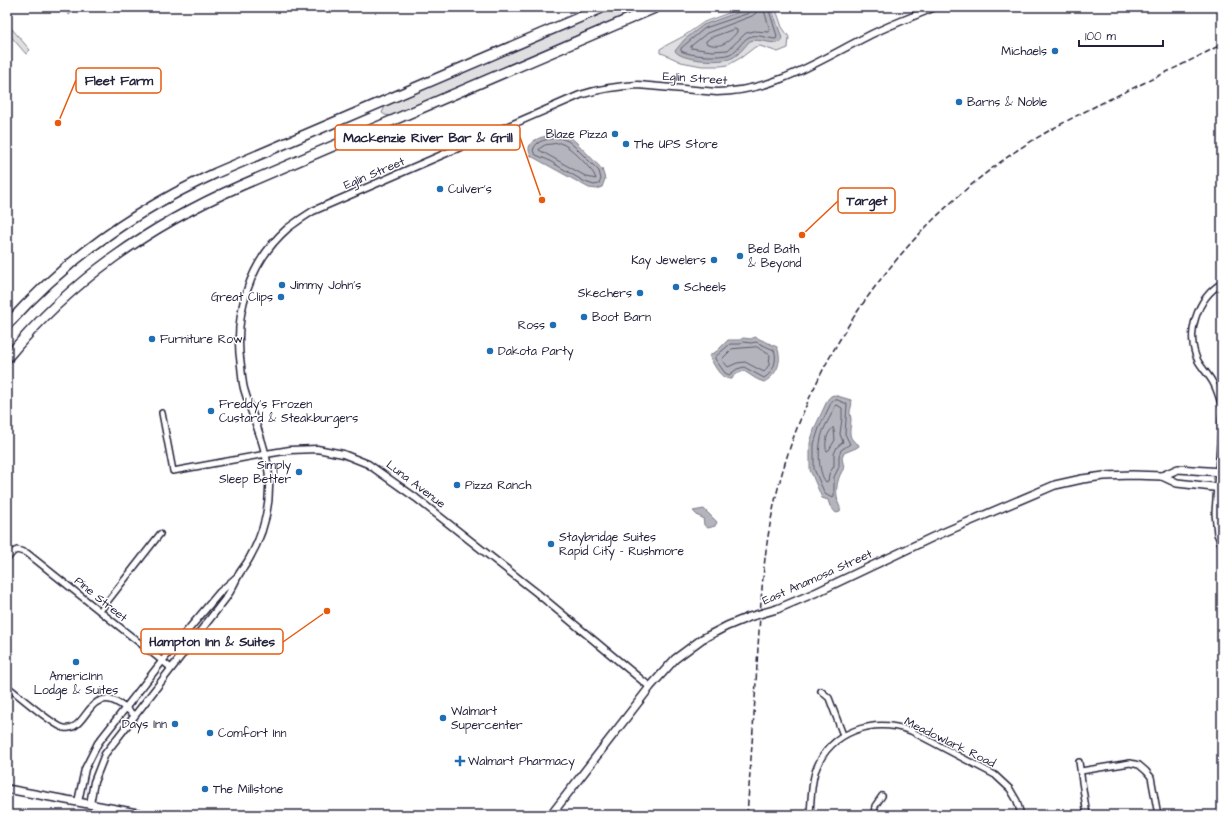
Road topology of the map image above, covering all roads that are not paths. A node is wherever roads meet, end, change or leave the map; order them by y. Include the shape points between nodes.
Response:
1 (604, 7) edge
2 (657, 7) edge
3 (935, 7) edge
4 (1222, 283) edge
5 (7, 325) edge
6 (8, 357) edge
7 (1222, 407) edge
8 (162, 413) dead end
9 (1222, 416) edge
10 (266, 454) junction
11 (1220, 472) edge
12 (1162, 476) junction
13 (1220, 488) edge
14 (160, 534) dead end
15 (1222, 546) edge
16 (7, 559) edge
17 (238, 576) junction
18 (100, 611) junction
19 (162, 661) junction
20 (171, 668) junction
21 (7, 686) edge
22 (650, 687) junction
23 (821, 691) dead end
24 (126, 708) junction
25 (134, 715) junction
26 (843, 735) junction
27 (1079, 762) dead end
28 (1081, 771) junction
29 (7, 789) edge
30 (882, 796) dead end
31 (78, 802) junction
32 (90, 804) junction
33 (148, 815) edge
34 (551, 815) edge
35 (810, 815) edge
36 (874, 815) edge
37 (1022, 815) edge
38 (1087, 815) edge
39 (1158, 815) edge

1 - 5 highway via 170,195 95,244 47,285
2 - 6 highway via 242,185 178,216 135,242 89,276 45,316
3 - 10 street, Eglin Street via 870,35 812,66 770,84 730,92 638,85 601,89 580,95 313,211 288,228 264,256 251,278 242,306 238,336 244,390
4 - 7 street via 1208,294 1198,309 1193,342 1198,360 1215,387
8 - 10 street, Luna Avenue via 173,471
9 - 11 street
10 - 17 street, Eglin Street via 269,489 265,520 254,549
10 - 22 street, Luna Avenue via 322,449 373,466 553,606
11 - 12 main road, East Anamosa Street via 1178,469
11 - 13 street
12 - 13 main road, East Anamosa Street via 1177,483
12 - 22 main road, East Anamosa Street, bridge via 1104,476 1055,485 933,537 817,592 727,626 702,639 675,659
13 - 15 street via 1215,514 1217,534
14 - 18 street
16 - 18 street, Pine Street via 17,550 26,553
17 - 19 street, Eglin Street via 223,589
17 - 20 street, Eglin Street via 226,598
18 - 19 street, Pine Street
19 - 20 street, Pine Street
19 - 24 street, Eglin Street
20 - 25 street, Eglin Street
21 - 24 street via 63,728 77,724 91,707 100,701 111,700
22 - 34 main road, East Anamosa Street
23 - 26 street via 829,698
24 - 25 street
24 - 31 street, Eglin Street via 89,759
25 - 32 street, Eglin Street via 101,761
26 - 35 street, Meadowlark Road via 829,747 815,773
26 - 37 street, Meadowlark Road via 883,725 900,727 995,775 1010,789
27 - 28 street
28 - 38 street
28 - 39 street via 1130,763 1140,765 1150,777
29 - 31 main road
30 - 36 street via 875,806
31 - 32 main road
32 - 33 main road

